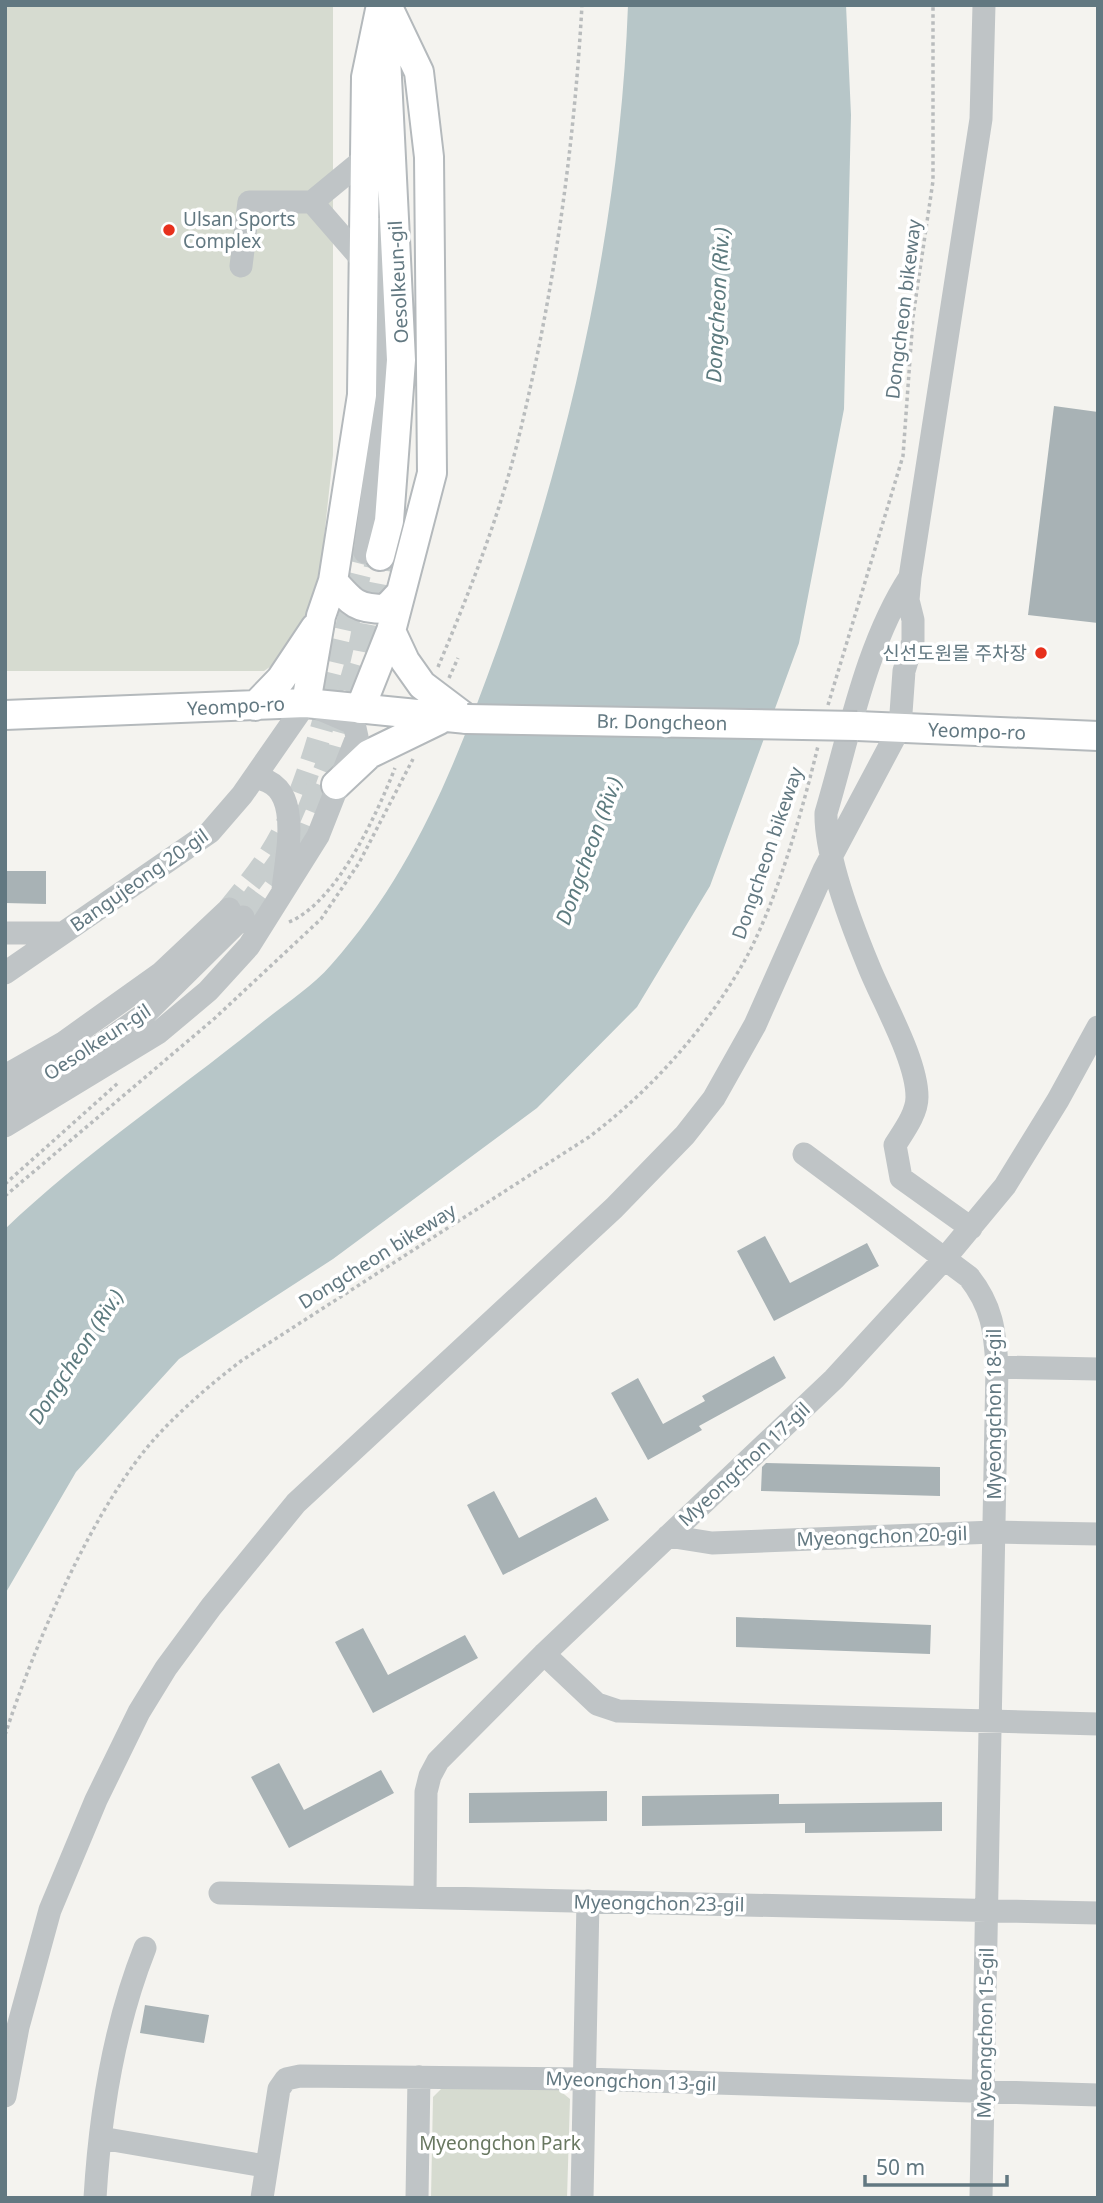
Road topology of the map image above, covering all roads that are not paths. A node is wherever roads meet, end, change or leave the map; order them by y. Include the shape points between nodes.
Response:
1 (383, 5) edge
2 (984, 5) edge
3 (363, 160) junction
4 (312, 202) junction
5 (365, 263) junction
6 (240, 266) dead end
7 (372, 554) tunnel mouth
8 (910, 578) junction
9 (333, 581) junction
10 (399, 595) junction
11 (321, 616) junction
12 (391, 631) junction
13 (306, 703) junction
14 (255, 706) junction
15 (360, 709) junction
16 (5, 715) edge
17 (457, 718) junction
18 (857, 726) joint
19 (900, 727) junction
20 (1098, 736) edge
21 (254, 778) junction
22 (336, 785) junction
23 (831, 855) junction
24 (283, 896) junction
25 (5, 933) edge
26 (61, 933) junction
27 (5, 973) edge
28 (1098, 1027) edge
29 (5, 1076) edge
30 (5, 1101) edge
31 (5, 1126) edge
32 (804, 1154) dead end
33 (971, 1227) junction
34 (946, 1257) junction
35 (997, 1367) junction
36 (1098, 1369) edge
37 (994, 1532) junction
38 (1098, 1534) edge
39 (668, 1536) junction
40 (544, 1654) junction
41 (991, 1721) junction
42 (1098, 1724) edge
43 (220, 1892) dead end
44 (425, 1897) junction
45 (588, 1901) junction
46 (988, 1910) junction
47 (1098, 1913) edge
48 (145, 1948) dead end
49 (419, 2077) junction
50 (584, 2079) junction
51 (984, 2093) junction
52 (1098, 2095) edge
53 (5, 2096) edge
54 (102, 2138) junction
55 (265, 2166) junction
56 (95, 2198) edge
57 (262, 2198) edge
58 (417, 2198) edge
59 (583, 2198) edge
60 (981, 2198) edge

1 - 3 main road via 366,77
1 - 7 main road, Oesolkeun-gil via 401,360 389,521
1 - 10 main road via 419,72 429,157 432,473
2 - 8 street via 981,119
3 - 4 street
3 - 5 main road
4 - 5 street
4 - 6 street via 249,202
5 - 9 main road via 362,395
8 - 19 street via 913,641 904,671
8 - 23 street via 890,607 878,640 826,813 825,837
9 - 10 main road via 352,603 368,609 386,609
9 - 11 main road
10 - 12 main road
11 - 13 main road
11 - 14 main road via 281,679
12 - 15 main road
12 - 17 main road via 422,685
13 - 14 main road, Yeompo-ro
13 - 15 main road, Yeompo-ro
13 - 21 street, Bangujeong 20-gil
13 - 22 street via 355,728 356,737
14 - 16 main road, Yeompo-ro
15 - 17 main road, Yeompo-ro
17 - 18 main road, Br. Dongcheon, bridge
17 - 22 main road via 409,732 369,754
18 - 19 main road, Yeompo-ro
19 - 20 main road, Yeompo-ro
19 - 23 street
21 - 24 street via 278,786 287,806
21 - 26 street, Bangujeong 20-gil via 210,832
22 - 24 street via 318,836
23 - 33 street via 869,966 907,1054 918,1098 895,1145 901,1178
23 - 53 street via 755,1025 714,1098 685,1135 604,1217 296,1503 166,1668 96,1800 50,1910 18,2027
24 - 31 street via 249,946 208,991 158,1033
25 - 26 street
26 - 27 street, Bangujeong 20-gil
28 - 33 street, Myeongchon 17-gil via 1005,1186
29 - 30 street, Oesolkeun-gil via 63,1043 236,913 145,1014
32 - 34 street, Myeongchon 18-gil
33 - 34 street, Myeongchon 17-gil
34 - 35 street, Myeongchon 18-gil via 984,1296 993,1317
34 - 39 street, Myeongchon 17-gil via 834,1379
35 - 36 street
35 - 37 street, Myeongchon 18-gil
37 - 38 street, Myeongchon 20-gil
37 - 39 street, Myeongchon 20-gil via 712,1544
37 - 41 street, Myeongchon 18-gil
39 - 40 street, Myeongchon 17-gil
40 - 41 street via 597,1704 618,1712
40 - 44 street, Myeongchon 17-gil via 452,1744 429,1776
41 - 42 street
41 - 46 street, Myeongchon 18-gil
43 - 44 street, Myeongchon 23-gil
44 - 45 street, Myeongchon 23-gil
45 - 46 street, Myeongchon 23-gil
45 - 50 street
46 - 47 street, Myeongchon 23-gil
46 - 51 street, Myeongchon 15-gil
48 - 54 street via 127,1993
49 - 50 street, Myeongchon 13-gil
49 - 55 street, Myeongchon 13-gil via 300,2076 286,2080 279,2089
49 - 58 street
50 - 51 street, Myeongchon 13-gil
50 - 59 street
51 - 52 street, Myeongchon 13-gil
51 - 60 street, Myeongchon 15-gil
54 - 55 street
54 - 56 street
55 - 57 street, Myeongchon 13-gil

